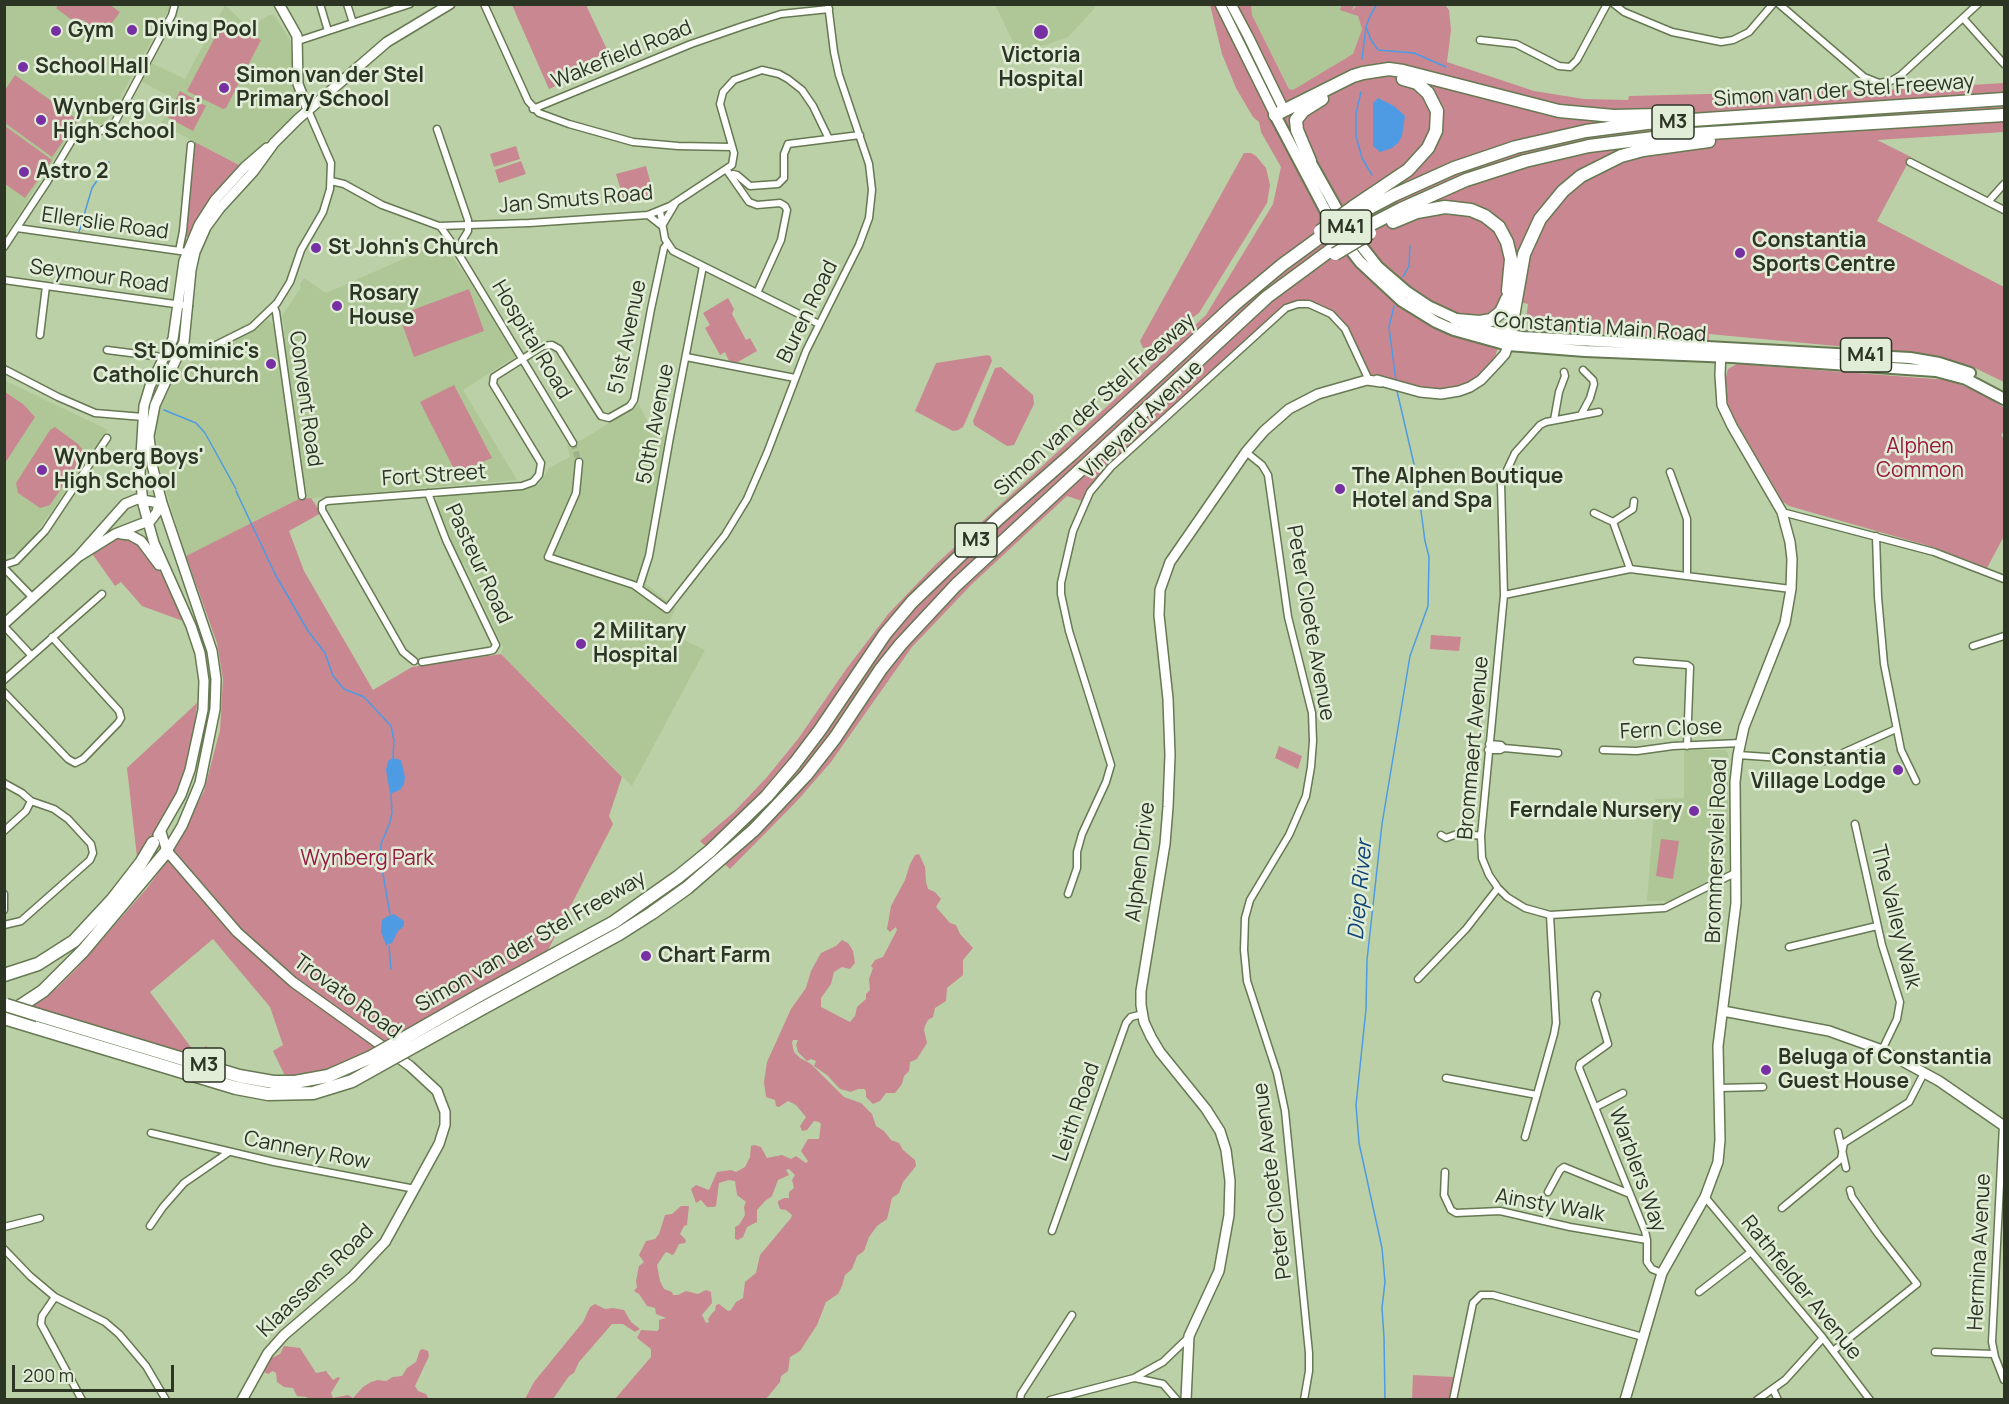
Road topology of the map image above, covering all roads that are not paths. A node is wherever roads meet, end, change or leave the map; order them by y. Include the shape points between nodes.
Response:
1 (175, 4) edge
2 (279, 4) edge
3 (320, 4) edge
4 (347, 4) edge
5 (410, 4) edge
6 (450, 4) edge
7 (484, 4) edge
8 (1220, 4) edge
9 (1231, 4) edge
10 (1607, 4) edge
11 (1614, 4) edge
12 (1773, 4) edge
13 (1779, 4) edge
14 (1978, 4) edge
15 (828, 7) edge
16 (1963, 18) junction
17 (352, 23) junction
18 (328, 31) junction
19 (1480, 40) dead end
20 (298, 41) junction
21 (2004, 64) edge
22 (1323, 98) junction
23 (2004, 99) edge
24 (533, 109) junction
25 (308, 110) junction
26 (1281, 115) junction
27 (1763, 115) junction
28 (2004, 115) edge
29 (437, 129) dead end
30 (1788, 129) junction
31 (860, 135) junction
32 (828, 137) junction
33 (274, 143) junction
34 (191, 145) dead end
35 (732, 147) junction
36 (1310, 161) junction
37 (1910, 162) dead end
38 (728, 172) junction
39 (331, 181) junction
40 (2004, 184) edge
41 (1988, 202) junction
42 (675, 203) junction
43 (2004, 210) edge
44 (660, 211) junction
45 (1356, 211) junction
46 (648, 215) junction
47 (468, 225) junction
48 (439, 226) junction
49 (662, 226) junction
50 (18, 228) junction
51 (1368, 230) junction
52 (667, 244) junction
53 (4, 247) edge
54 (183, 251) junction
55 (460, 256) junction
56 (703, 266) junction
57 (4, 280) edge
58 (46, 286) junction
59 (757, 293) junction
60 (1507, 299) junction
61 (184, 305) junction
62 (274, 307) junction
63 (1456, 320) junction
64 (819, 324) junction
65 (40, 335) dead end
66 (1504, 340) junction
67 (107, 350) dead end
68 (1721, 352) junction
69 (179, 356) junction
70 (166, 357) junction
71 (686, 357) junction
72 (523, 359) junction
73 (4, 369) edge
74 (1583, 370) dead end
75 (1564, 372) dead end
76 (1365, 377) junction
77 (795, 378) junction
78 (2004, 391) edge
79 (2004, 399) edge
80 (1599, 412) dead end
81 (1581, 416) junction
82 (147, 417) junction
83 (1554, 420) junction
84 (106, 438) dead end
85 (573, 442) tunnel mouth
86 (1246, 452) junction
87 (150, 454) junction
88 (579, 462) tunnel mouth
89 (1670, 472) dead end
90 (428, 493) junction
91 (302, 496) dead end
92 (142, 499) junction
93 (1634, 501) dead end
94 (159, 503) junction
95 (1782, 512) junction
96 (1594, 513) dead end
97 (147, 522) junction
98 (1613, 522) junction
99 (172, 531) junction
100 (115, 534) junction
101 (1876, 536) junction
102 (78, 557) junction
103 (4, 566) edge
104 (1630, 569) junction
105 (1687, 575) junction
106 (2004, 579) edge
107 (173, 585) junction
108 (639, 587) junction
109 (1791, 589) junction
110 (102, 594) dead end
111 (1504, 596) junction
112 (33, 598) junction
113 (4, 625) edge
114 (2004, 636) edge
115 (52, 637) junction
116 (1973, 646) dead end
117 (31, 655) junction
118 (1637, 661) dead end
119 (414, 662) dead end
120 (422, 662) dead end
121 (4, 680) edge
122 (4, 692) edge
123 (1896, 729) junction
124 (1740, 743) junction
125 (1687, 746) junction
126 (1489, 747) junction
127 (1603, 750) dead end
128 (1557, 753) dead end
129 (1738, 755) junction
130 (1916, 782) dead end
131 (4, 783) edge
132 (31, 801) junction
133 (1855, 824) dead end
134 (4, 831) edge
135 (161, 832) junction
136 (1441, 834) dead end
137 (1481, 836) junction
138 (153, 843) joint
139 (171, 851) junction
140 (141, 862) junction
141 (1737, 872) junction
142 (1498, 888) junction
143 (4, 894) edge
144 (1068, 894) dead end
145 (4, 910) edge
146 (1550, 915) junction
147 (4, 918) edge
148 (21, 921) junction
149 (4, 925) edge
150 (1877, 926) junction
151 (1789, 947) dead end
152 (4, 975) edge
153 (1418, 979) dead end
154 (1597, 995) dead end
155 (481, 1002) junction
156 (1723, 1011) junction
157 (7, 1013) edge
158 (1143, 1014) junction
159 (1882, 1050) junction
160 (374, 1062) junction
161 (1924, 1072) junction
162 (1446, 1078) dead end
163 (1763, 1087) dead end
164 (1718, 1088) junction
165 (1623, 1093) dead end
166 (1537, 1095) junction
167 (1596, 1107) junction
168 (2004, 1124) edge
169 (1838, 1132) dead end
170 (152, 1133) dead end
171 (1525, 1137) dead end
172 (1842, 1151) junction
173 (229, 1152) junction
174 (1846, 1168) dead end
175 (1445, 1172) dead end
176 (415, 1189) junction
177 (1850, 1190) dead end
178 (1548, 1192) dead end
179 (1630, 1194) junction
180 (1705, 1197) junction
181 (1782, 1208) dead end
182 (40, 1218) dead end
183 (150, 1226) dead end
184 (4, 1227) edge
185 (1052, 1231) dead end
186 (1647, 1240) junction
187 (4, 1249) edge
188 (1751, 1252) junction
189 (1662, 1273) junction
190 (1699, 1292) dead end
191 (55, 1297) junction
192 (1072, 1315) dead end
193 (1189, 1336) junction
194 (1643, 1337) junction
195 (1823, 1338) junction
196 (1833, 1351) junction
197 (1935, 1352) dead end
198 (1994, 1354) junction
199 (1134, 1378) junction
200 (2004, 1380) edge
201 (1773, 1389) junction
202 (82, 1400) edge
203 (166, 1400) edge
204 (243, 1400) edge
205 (1020, 1400) edge
206 (1050, 1400) edge
207 (1178, 1400) edge
208 (1186, 1400) edge
209 (1304, 1400) edge
210 (1453, 1400) edge
211 (1625, 1400) edge
212 (1757, 1400) edge
213 (1778, 1400) edge
214 (1870, 1400) edge

1 - 50 street via 115,122 101,131 75,135
2 - 20 street
3 - 18 street
4 - 17 street
5 - 17 street
6 - 25 street via 397,34
7 - 24 street
8 - 26 street, Constantia Main Road / M41
9 - 26 street, Constantia Main Road / M41
10 - 19 street via 1570,67 1559,66 1516,44
11 - 12 street via 1672,32 1721,42 1749,32
13 - 16 street via 1863,77 1879,83 1898,77
14 - 16 street
15 - 24 street, Wakefield Road via 781,14 743,26
15 - 31 street, Buren Road via 838,75
16 - 21 street
17 - 18 street
18 - 20 street
20 - 25 street via 298,84
22 - 26 highway
22 - 36 highway via 1302,111 1296,120
22 - 45 highway via 1365,80 1390,77 1417,83 1434,103 1436,131 1423,154
23 - 27 highway, Simon van der Stel Freeway / M3
24 - 35 street via 556,120 633,142
25 - 33 street
25 - 39 street via 330,158
26 - 27 highway via 1353,76 1389,69 1538,107 1588,115 1742,111
26 - 36 main road, Constantia Main Road / M41
26 - 66 main road, Constantia Main Road / M41 via 1339,235 1372,275 1402,301 1436,322 1469,336
27 - 45 highway, Simon van der Stel Freeway / M3 via 1647,123 1538,142 1434,176
28 - 30 highway, Simon van der Stel Freeway / M3
29 - 47 street
30 - 51 highway, Simon van der Stel Freeway / M3 via 1649,137 1562,151 1466,180 1401,209
30 - 66 highway via 1643,150 1581,176 1551,204 1531,237
31 - 32 street
31 - 64 street, Buren Road via 872,180 869,218
32 - 35 street via 802,90 778,74 762,70 734,80 723,93 720,104
32 - 38 street via 786,146 784,178 778,184 750,186
33 - 54 street via 215,200
33 - 61 street via 206,227 193,261
34 - 54 street
35 - 38 street via 735,157
36 - 63 main road, Constantia Main Road / M41 via 1348,229 1378,267 1412,296
37 - 41 street
38 - 42 street, Jan Smuts Road
38 - 59 street via 749,202 782,204 787,210 781,240
39 - 48 street, Jan Smuts Road
39 - 62 street via 323,212
40 - 41 street
41 - 43 street
42 - 44 street, Jan Smuts Road
42 - 49 street
44 - 46 street, Jan Smuts Road
44 - 49 street
45 - 155 highway, Simon van der Stel Freeway / M3, bridge via 1322,233 1234,305 912,602 885,634 795,763 710,851 614,922 515,975
46 - 47 street, Jan Smuts Road
46 - 49 street
47 - 48 street, Jan Smuts Road
47 - 55 street
48 - 55 street, Hospital Road
49 - 52 street
50 - 53 street
50 - 54 street, Ellerslie Road
51 - 60 highway via 1429,209 1457,208 1485,216 1507,242 1511,278
51 - 155 highway, Simon van der Stel Freeway / M3, bridge via 1240,322 927,614 881,669 806,775 754,830 687,888 619,934
52 - 56 street
52 - 72 street, 51st Avenue via 630,406 612,417 602,417 557,347 546,345
54 - 61 street
55 - 72 street, Hospital Road
56 - 59 street
56 - 71 street, 50th Avenue
57 - 58 street, Seymour Road
58 - 61 street, Seymour Road
58 - 65 street
59 - 64 street
60 - 63 highway via 1501,312 1491,320
60 - 66 highway
61 - 69 street via 186,336
61 - 70 street
62 - 69 street via 243,333 200,353
62 - 91 street, Convent Road
63 - 66 main road, Constantia Main Road / M41
64 - 77 street, Buren Road
66 - 68 main road, Constantia Main Road / M41
66 - 76 street via 1491,370 1470,387 1449,393 1420,392
67 - 70 street
68 - 78 main road, Constantia Main Road / M41 via 1910,358 1968,372
68 - 79 main road, Constantia Main Road / M41 via 1936,371 1966,379
68 - 95 street, Brommersvlei Road via 1720,394 1726,415
69 - 70 street
69 - 82 street
70 - 82 street via 146,397
71 - 77 street
71 - 108 street, 50th Avenue via 649,555
72 - 85 street, Hospital Road
72 - 90 street, Fort Street via 495,375 492,382 540,460 539,476 526,486
73 - 82 street via 95,413
74 - 81 street via 1594,384
75 - 83 street
76 - 86 street, Alphen Drive via 1294,406
76 - 144 street, Vineyard Avenue via 1345,329 1331,314 1309,304 1286,308 1112,467 1090,492 1074,531 1061,594 1111,765 1082,834
77 - 108 street, Buren Road via 747,499 725,535 667,609
80 - 81 street, Brommaert Avenue
81 - 83 street, Brommaert Avenue
82 - 87 street
82 - 92 street via 140,473
83 - 111 street, Brommaert Avenue via 1530,434 1503,476 1500,492
84 - 103 street via 45,531 21,556
86 - 158 street, Alphen Drive via 1170,562 1161,583 1158,604 1168,699 1168,786 1165,844 1141,991
86 - 209 street, Peter Cloete Avenue via 1262,465 1268,476 1288,617 1312,723 1306,796 1289,835 1250,900 1244,950 1247,981 1285,1111 1309,1353
87 - 94 street via 149,468
87 - 99 street
88 - 108 street via 576,493 548,557
89 - 105 street via 1687,519
90 - 119 street, Fort Street via 322,504 403,652
90 - 120 street, Pasteur Road via 496,645 493,650
92 - 94 street
92 - 97 street
92 - 102 street via 130,500 120,508
93 - 98 street via 1631,511
94 - 97 street
94 - 99 street
95 - 101 street
95 - 109 street, Brommersvlei Road via 1792,559
96 - 98 street
97 - 100 street
97 - 107 street
98 - 104 street
99 - 139 street via 212,651 216,695 204,770
100 - 102 street
100 - 107 street via 141,541
101 - 106 street via 1934,552
101 - 123 street via 1881,642
102 - 112 street
103 - 112 street
104 - 105 street
104 - 111 street
105 - 109 street
107 - 135 street via 200,653 204,696 188,777
109 - 124 street, Brommersvlei Road via 1779,642
110 - 115 street
111 - 126 street, Brommaert Avenue
112 - 113 street
113 - 117 street
114 - 116 street
115 - 117 street
115 - 122 street via 119,711 118,723 75,763
117 - 121 street
118 - 125 street via 1687,664 1690,668
123 - 129 street via 1825,761
123 - 130 street via 1904,759
124 - 125 street, Fern Close
124 - 129 street, Brommersvlei Road
125 - 127 street, Fern Close
126 - 128 street
126 - 137 street, Brommaert Avenue
129 - 141 street, Brommersvlei Road
131 - 132 street
132 - 134 street
132 - 148 street via 68,819 91,844 93,853 90,860
133 - 150 street, The Valley Walk
135 - 138 street
135 - 139 street
136 - 137 street via 1446,838 1460,833
137 - 142 street, Brommaert Avenue via 1482,858
138 - 140 highway
139 - 140 highway via 154,852
139 - 157 highway via 63,972 43,991
139 - 176 street, Trovato Road via 212,905 256,951 410,1065 437,1091 445,1125
140 - 152 highway via 74,941 38,964
141 - 146 street, Brommaert Avenue via 1665,908
141 - 156 street, Brommersvlei Road
142 - 146 street, Brommaert Avenue via 1525,908
142 - 153 street via 1466,929
143 - 145 street
146 - 166 street via 1556,1023
147 - 148 street
148 - 149 street
150 - 151 street
150 - 159 street, The Valley Walk via 1900,1002 1897,1019
154 - 167 street, Warblers Way via 1595,1000 1608,1044 1580,1064
155 - 160 highway, Simon van der Stel Freeway / M3, bridge
156 - 159 street via 1828,1031
156 - 164 street, Brommersvlei Road
157 - 160 highway, M3, bridge via 38,1015 239,1076 273,1082 320,1078
157 - 160 highway, M3 via 236,1088 268,1094 312,1093 352,1081
158 - 185 street, Leith Road via 1126,1023
158 - 193 street, Alphen Drive via 1160,1052 1213,1120 1228,1162 1230,1198 1223,1256 1215,1283
159 - 161 street
161 - 168 street
161 - 172 street via 1909,1102 1844,1143
162 - 166 street
163 - 164 street
164 - 180 street, Brommersvlei Road via 1719,1152
165 - 167 street
166 - 171 street
167 - 179 street, Warblers Way
168 - 198 street, Hermina Avenue
169 - 172 street
170 - 173 street
172 - 174 street
172 - 181 street via 1841,1159
173 - 176 street, Cannery Row
173 - 183 street, Cannery Row via 184,1183
175 - 186 street, Ainsty Walk via 1444,1195 1456,1213 1500,1211
176 - 204 street, Klaassens Road via 376,1253 268,1353
177 - 196 street via 1917,1284
178 - 179 street via 1564,1167
179 - 186 street, Warblers Way
180 - 188 street, Rathfelder Avenue
180 - 189 street, Brommersvlei Road
182 - 184 street
186 - 189 street, Warblers Way via 1647,1262
187 - 191 street
188 - 190 street
188 - 195 street, Rathfelder Avenue
189 - 194 street, Brommersvlei Road
191 - 202 street via 41,1324
191 - 203 street via 105,1322 119,1334 146,1366
192 - 205 street
193 - 199 street via 1163,1362
193 - 208 street, Alphen Drive
194 - 210 street via 1493,1295 1481,1295 1473,1303
194 - 211 street, Brommersvlei Road
195 - 196 street, Rathfelder Avenue
195 - 201 street
196 - 214 street, Rathfelder Avenue
197 - 198 street
198 - 200 street, Hermina Avenue
199 - 206 street
199 - 207 street via 1162,1384
201 - 212 street
201 - 213 street

